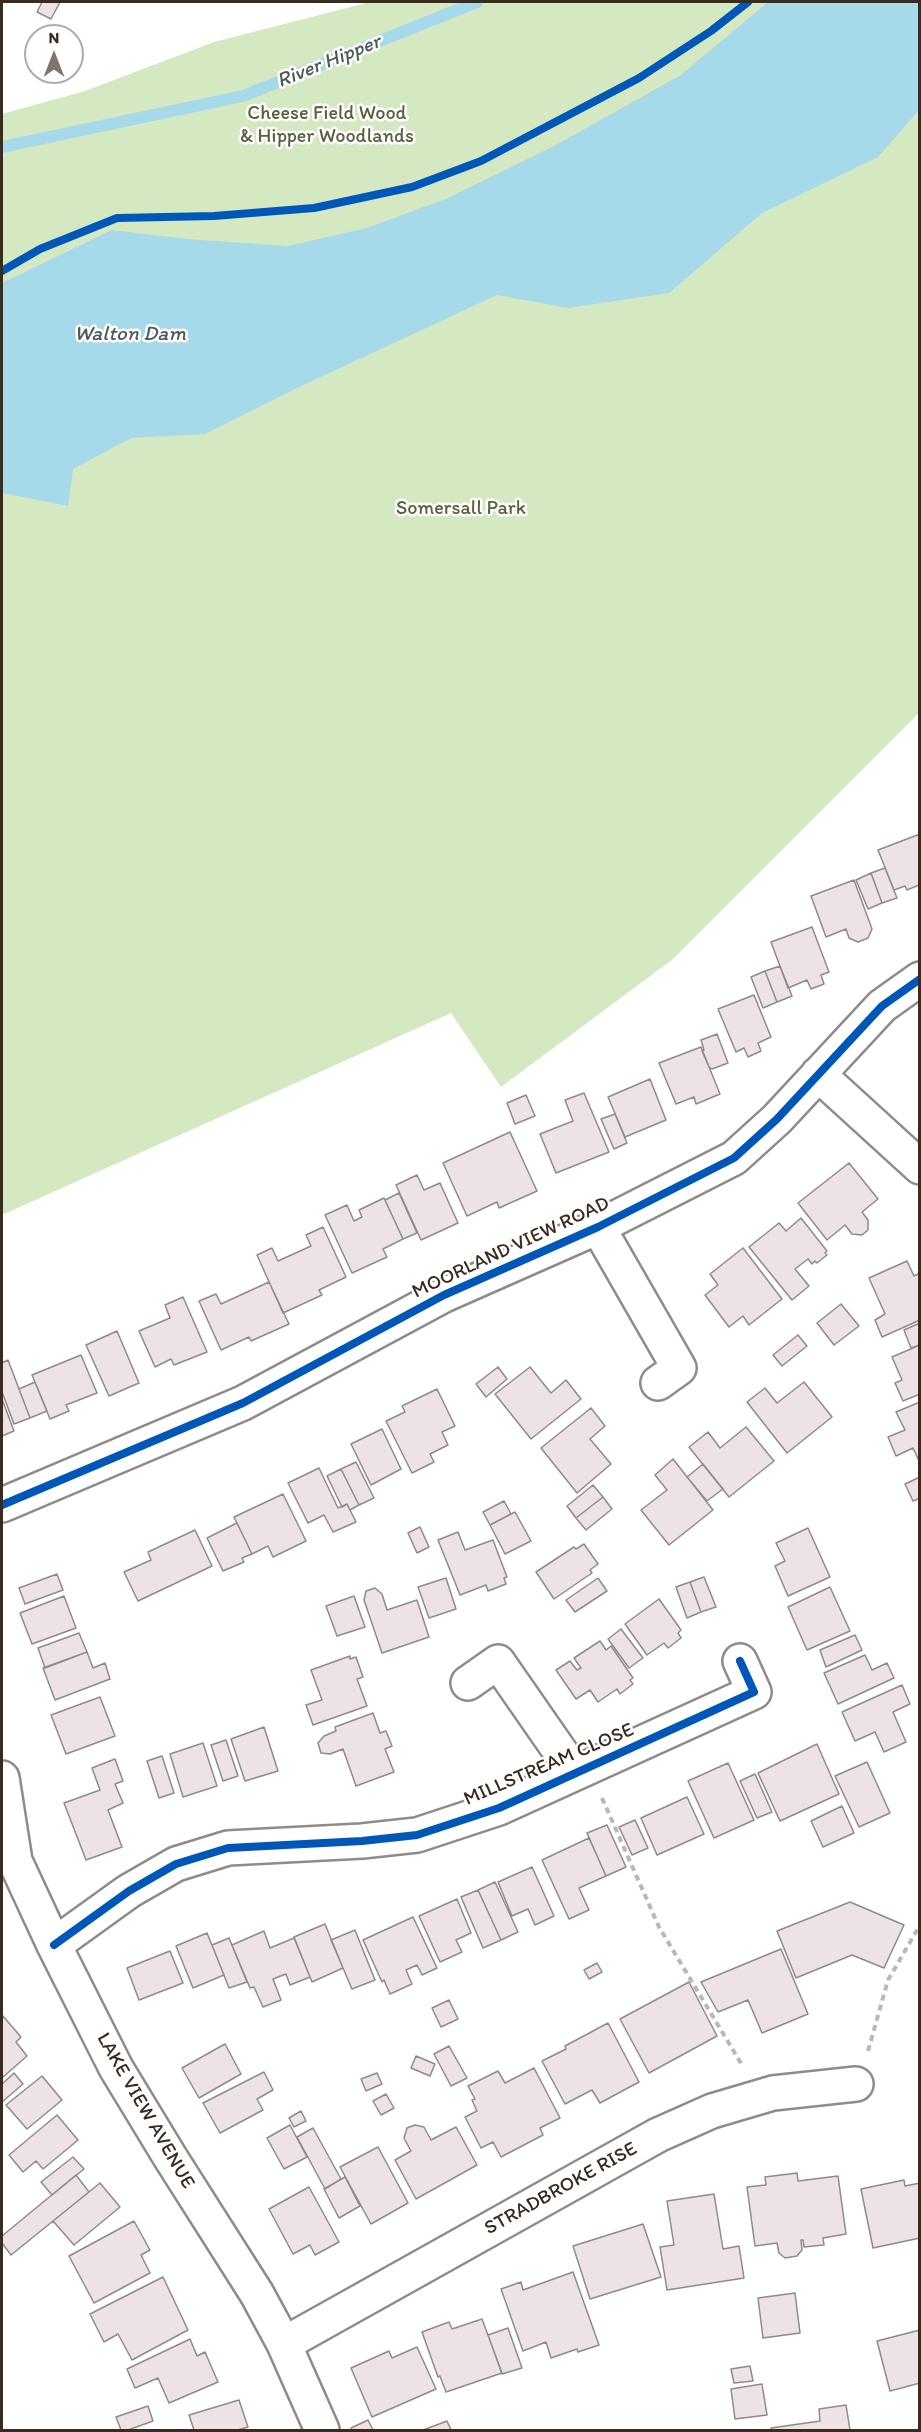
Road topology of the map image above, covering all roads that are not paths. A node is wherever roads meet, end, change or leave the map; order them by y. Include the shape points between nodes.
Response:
1 (920, 979) edge
2 (818, 1074) junction
3 (920, 1167) edge
4 (598, 1227) junction
5 (658, 1383) dead end
6 (2, 1505) edge
7 (740, 1661) dead end
8 (468, 1683) dead end
9 (582, 1770) junction
10 (2, 1778) edge
11 (54, 1945) junction
12 (856, 2084) road end
13 (284, 2344) junction
14 (322, 2430) edge

1 - 2 street, MOORLAND VIEW ROAD via 882,1006
2 - 3 street
2 - 4 street, MOORLAND VIEW ROAD via 734,1158
4 - 5 street via 680,1368
4 - 6 street, MOORLAND VIEW ROAD via 444,1295 243,1403
7 - 9 street, MILLSTREAM CLOSE via 754,1692
8 - 9 street via 498,1662
9 - 11 street, MILLSTREAM CLOSE via 499,1808 417,1835 228,1848 176,1864 129,1891
10 - 11 street, LAKE VIEW AVENUE via 15,1861
11 - 13 street, LAKE VIEW AVENUE via 116,2068
12 - 13 street, STRADBROKE RISE via 773,2093 712,2111 658,2135
13 - 14 street, LAKE VIEW AVENUE

